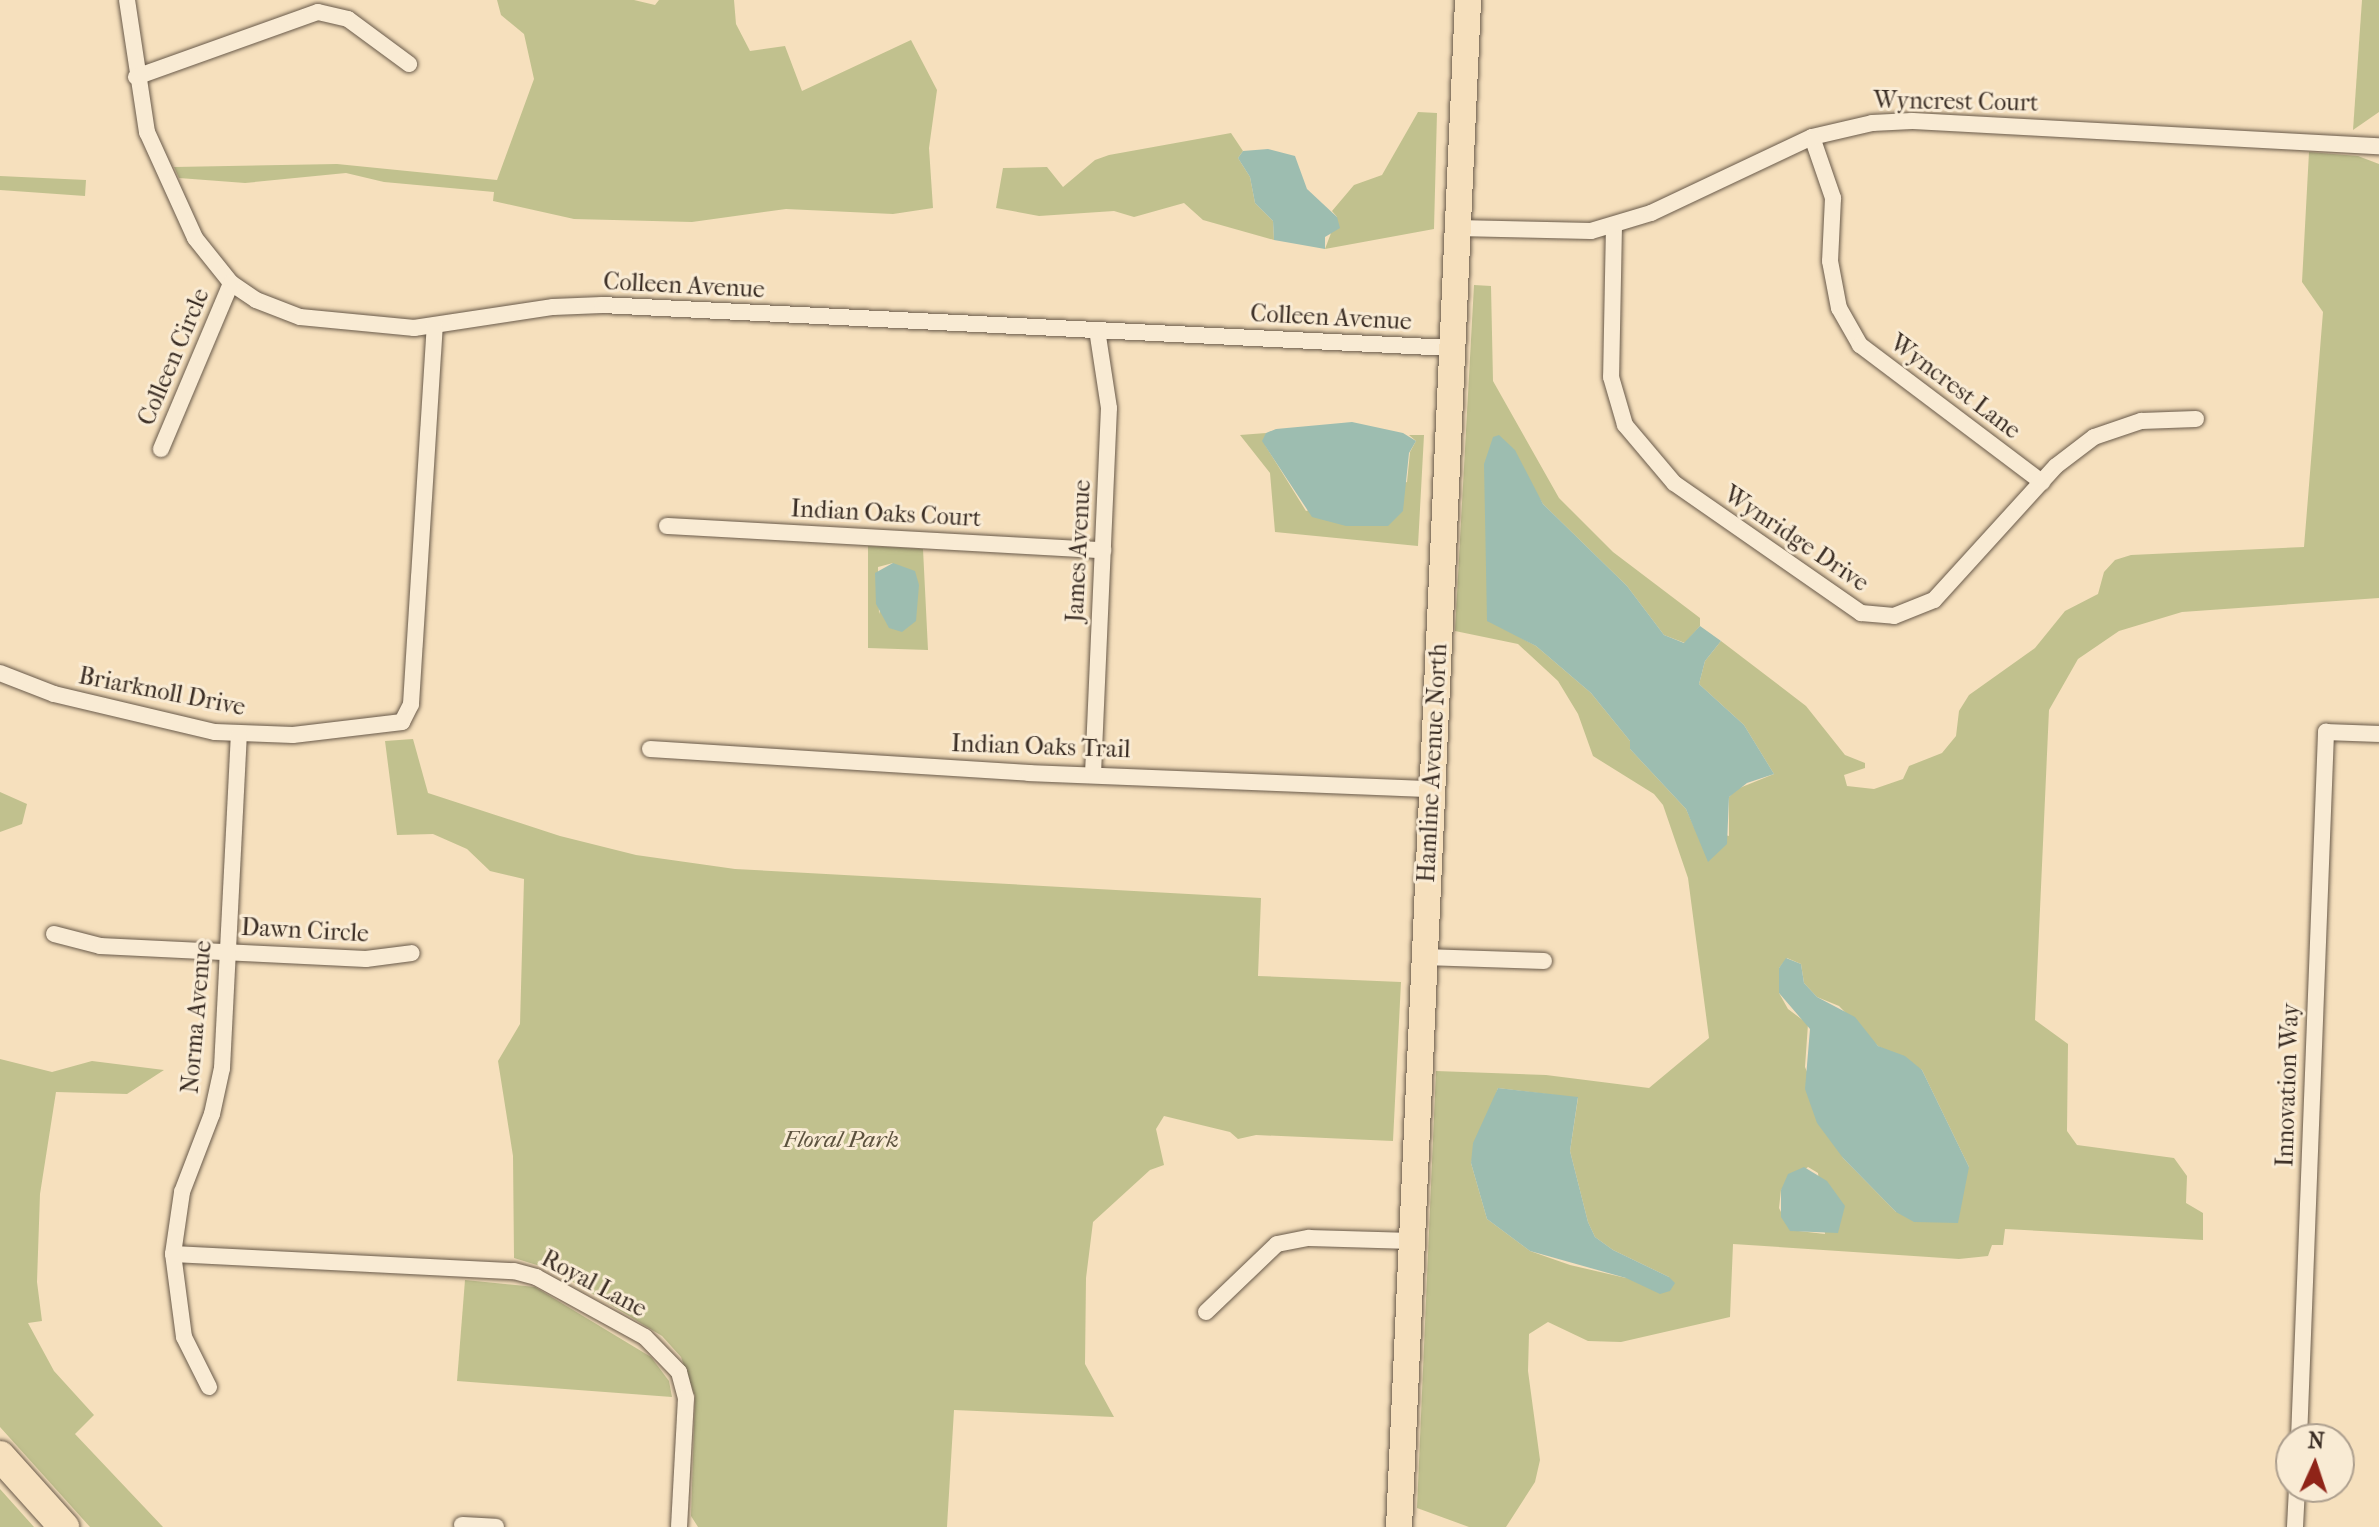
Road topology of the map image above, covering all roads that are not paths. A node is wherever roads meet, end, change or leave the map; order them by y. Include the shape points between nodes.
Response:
1 (127, 0) edge
2 (1468, 0) edge
3 (409, 64) dead end
4 (136, 77) junction
5 (1812, 137) junction
6 (2379, 146) edge
7 (1614, 225) junction
8 (1457, 228) junction
9 (231, 283) junction
10 (435, 326) junction
11 (1097, 330) junction
12 (1452, 348) junction
13 (2196, 419) dead end
14 (161, 449) dead end
15 (2042, 482) junction
16 (667, 526) dead end
17 (1103, 550) junction
18 (0, 673) edge
19 (239, 734) junction
20 (2379, 734) edge
21 (650, 749) dead end
22 (1093, 774) junction
23 (1431, 789) junction
24 (54, 934) dead end
25 (227, 951) junction
26 (412, 953) dead end
27 (1424, 957) junction
28 (1544, 961) dead end
29 (1412, 1241) junction
30 (173, 1254) junction
31 (1206, 1312) dead end
32 (209, 1387) dead end
33 (2300, 1423) edge
34 (0, 1456) edge
35 (2296, 1503) edge
36 (462, 1525) dead end
37 (64, 1527) edge
38 (496, 1527) edge
39 (679, 1527) edge
40 (1399, 1527) edge
41 (2295, 1527) edge

1 - 4 street, Colleen Avenue
2 - 8 main road, Hamline Avenue North
3 - 4 street via 348,19 318,12
4 - 9 street, Colleen Avenue via 147,132 175,195 195,238
5 - 6 street, Wyncrest Court via 1872,123 1912,121
5 - 7 street, Wyncrest Court via 1651,213
5 - 15 street, Wyncrest Lane via 1833,198 1830,261 1839,308 1860,345
7 - 8 street, Wyncrest Court via 1559,234
7 - 15 street, Wynridge Drive via 1611,377 1625,425 1674,483 1846,607 1894,616 1934,600
8 - 12 main road, Hamline Avenue North
9 - 10 street, Colleen Avenue via 256,300 300,317 387,328
9 - 14 street, Colleen Circle
10 - 11 street, Colleen Avenue via 553,307 602,305
10 - 19 street, Briarknoll Drive via 409,713 402,722 377,728
11 - 12 street, Colleen Avenue
11 - 17 street, James Avenue via 1109,408
12 - 23 main road, Hamline Avenue North
13 - 15 street, Wynridge Drive via 2115,428 2071,452
16 - 17 street, Indian Oaks Court
17 - 22 street, James Avenue
18 - 19 street, Briarknoll Drive via 54,694
19 - 25 street, Norma Avenue
20 - 33 street, Innovation Way via 2326,732
21 - 22 street, Indian Oaks Trail
22 - 23 street, Indian Oaks Trail
23 - 27 main road, Hamline Avenue North
24 - 25 street, Dawn Circle via 100,946
25 - 26 street, Dawn Circle via 366,959
25 - 30 street, Norma Avenue via 218,1092 182,1192
27 - 28 street
27 - 29 main road, Hamline Avenue North
29 - 31 street via 1290,1239 1263,1253
29 - 40 main road, Hamline Avenue North
30 - 32 street, Norma Avenue via 184,1337
30 - 39 street, Royal Lane via 514,1271 536,1277 645,1337 679,1372 686,1398
34 - 37 highway
35 - 41 street
36 - 38 street

